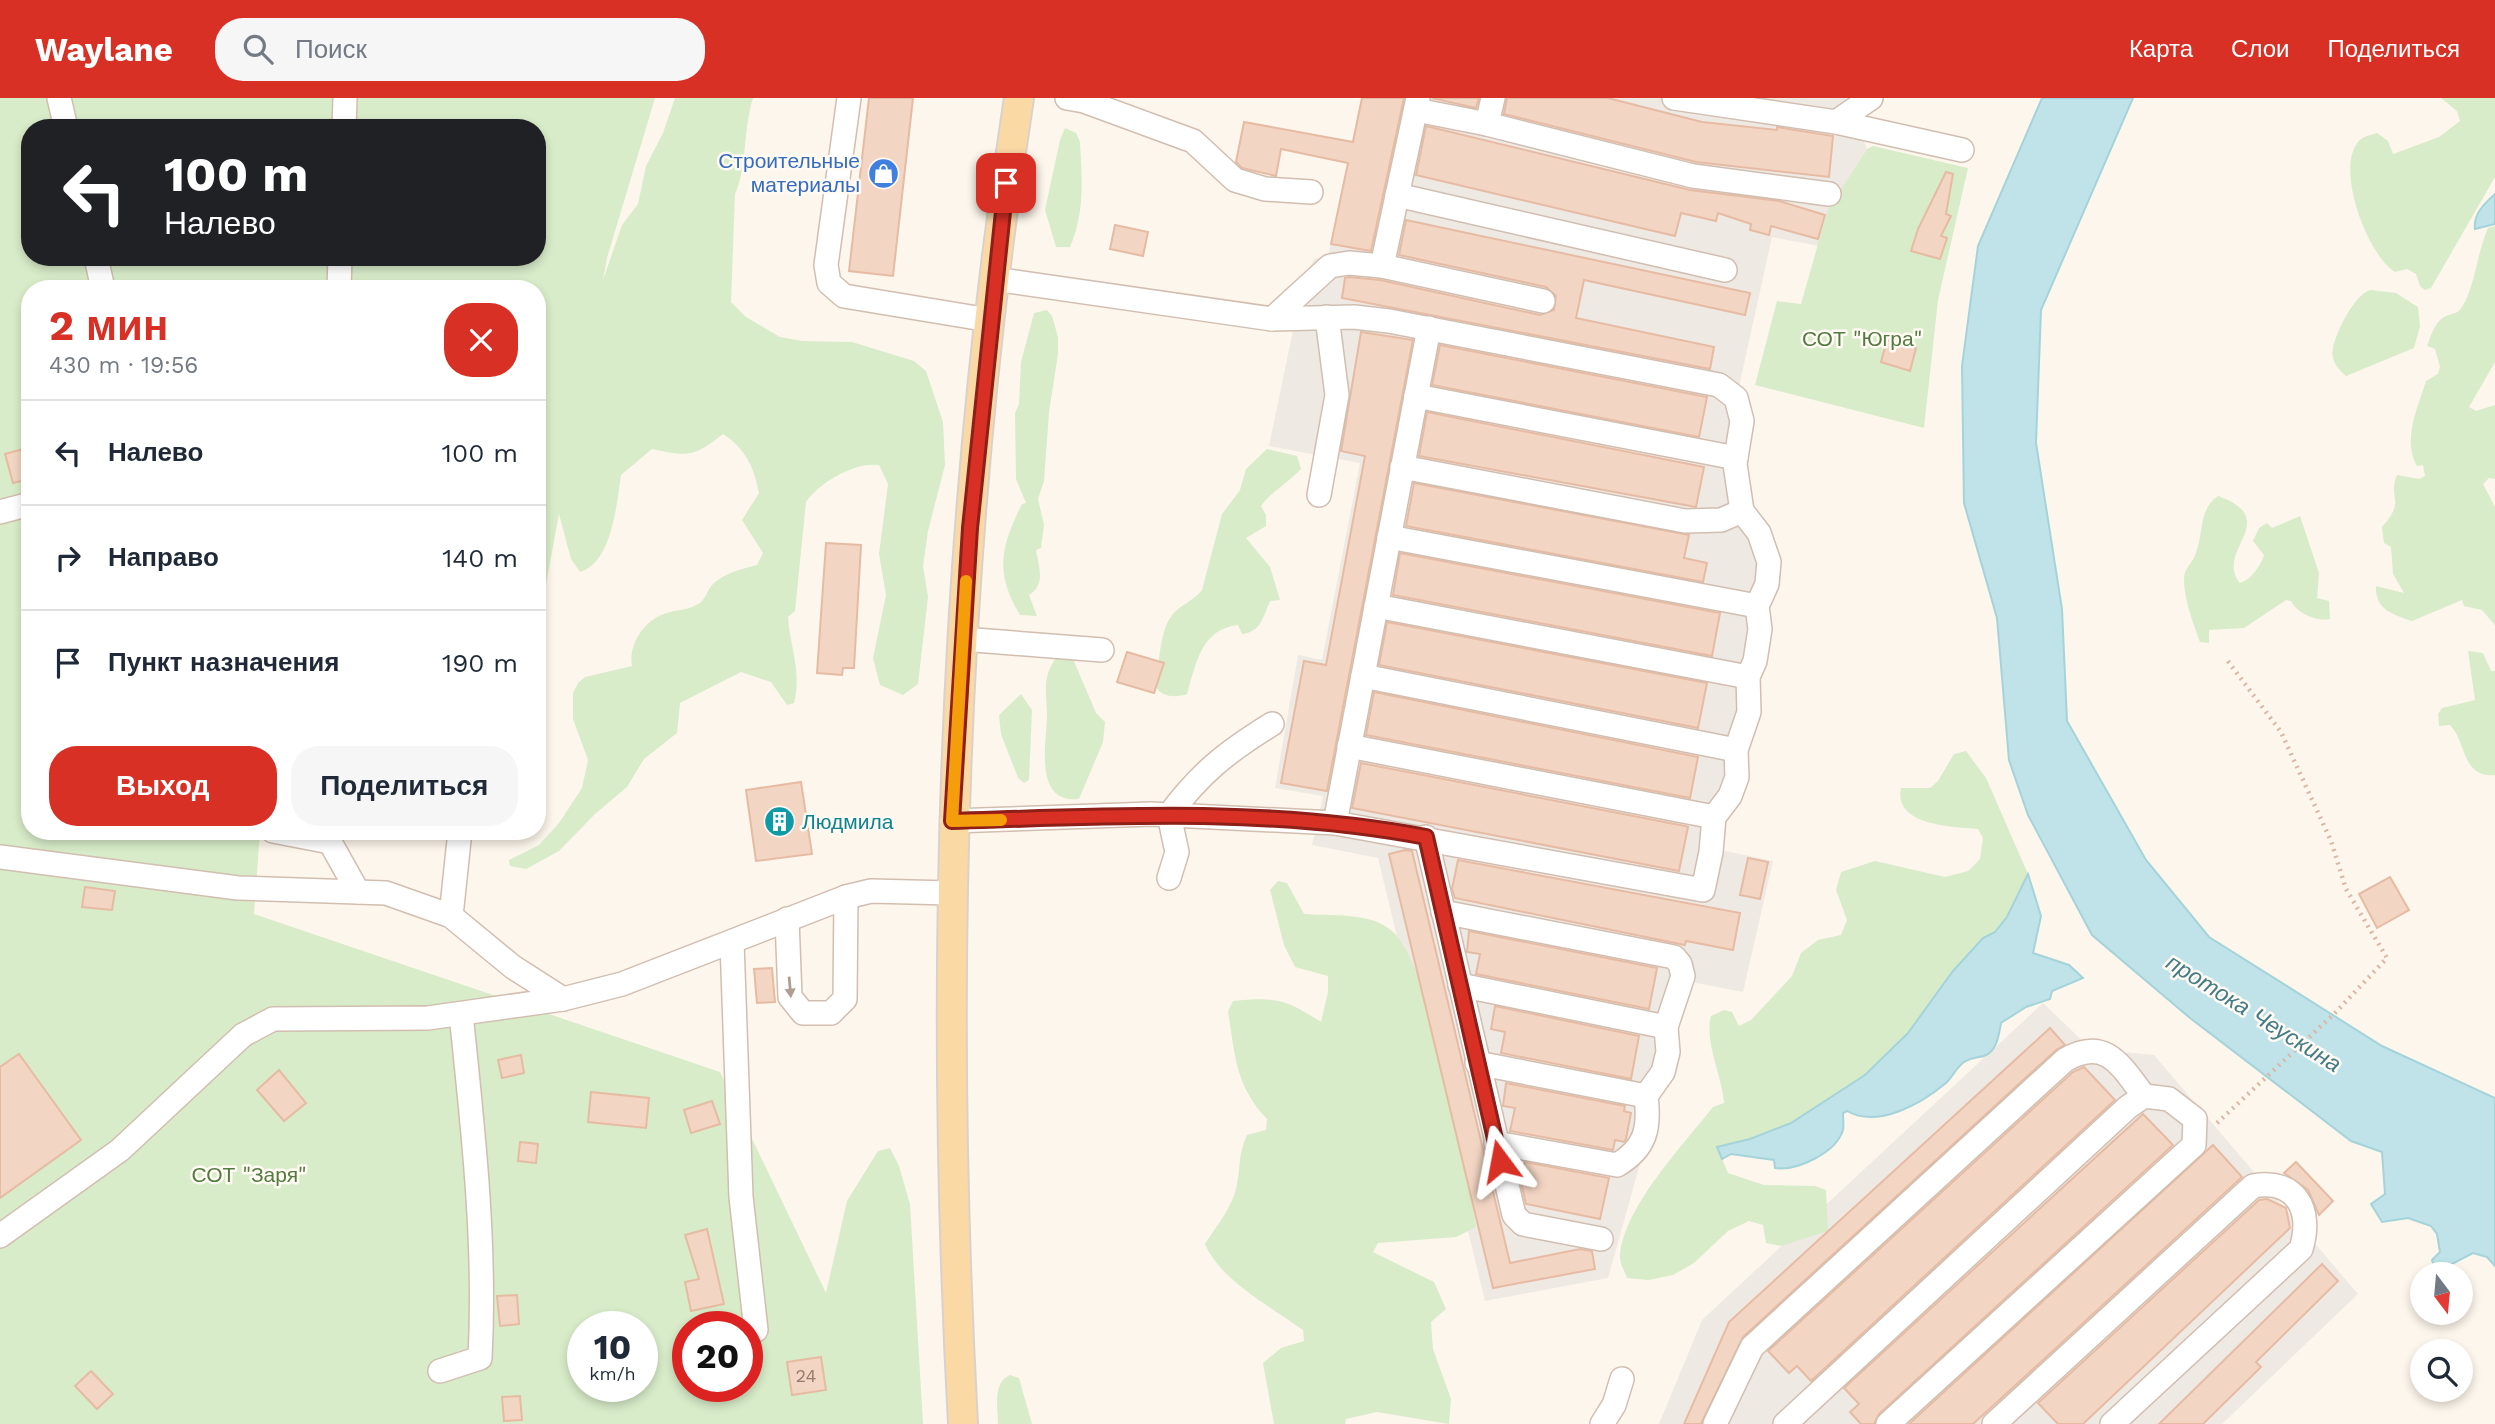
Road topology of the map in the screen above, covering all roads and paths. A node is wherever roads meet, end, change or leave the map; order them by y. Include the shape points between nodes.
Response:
1 (60, 98) edge
2 (345, 98) edge
3 (849, 98) edge
4 (1019, 98) edge
5 (1068, 98) edge
6 (1493, 98) edge
7 (1674, 98) edge
8 (1871, 98) edge
9 (1701, 101) edge
10 (1417, 104) edge
11 (1773, 105) edge
12 (64, 119) edge
13 (344, 119) edge
14 (1836, 122) junction
15 (1487, 124) junction
16 (1962, 150) dead end
17 (1311, 192) dead end
18 (1829, 194) dead end
19 (1397, 195) junction
20 (1382, 266) junction
21 (1725, 270) dead end
22 (994, 279) junction
23 (1543, 301) dead end
24 (1327, 317) junction
25 (1272, 319) junction
26 (989, 320) junction
27 (1429, 328) junction
28 (1416, 396) junction
29 (1736, 458) junction
30 (1402, 467) junction
31 (1319, 495) dead end
32 (21, 506) edge
33 (1742, 511) junction
34 (0, 512) edge
35 (1389, 537) junction
36 (1376, 606) junction
37 (1757, 606) junction
38 (962, 639) junction
39 (1102, 650) dead end
40 (2227, 660) dead end
41 (1363, 676) junction
42 (1748, 677) junction
43 (1272, 724) dead end
44 (1349, 746) junction
45 (1736, 750) junction
46 (1169, 815) junction
47 (1714, 817) junction
48 (952, 821) junction
49 (1335, 822) junction
50 (1426, 837) junction
51 (331, 840) edge
52 (459, 840) edge
53 (0, 857) edge
54 (1169, 877) dead end
55 (358, 892) junction
56 (951, 893) junction
57 (846, 897) junction
58 (1443, 912) junction
59 (451, 916) junction
60 (787, 919) junction
61 (732, 942) junction
62 (1460, 985) junction
63 (563, 999) junction
64 (461, 1014) junction
65 (1666, 1027) junction
66 (1477, 1063) junction
67 (1646, 1096) junction
68 (2144, 1096) junction
69 (1496, 1143) junction
70 (2194, 1145) junction
71 (0, 1236) edge
72 (1601, 1238) dead end
73 (754, 1311) edge
74 (440, 1371) dead end
75 (1622, 1379) dead end
76 (963, 1424) edge
77 (1602, 1424) edge
78 (1715, 1424) edge
79 (1785, 1424) edge
80 (1888, 1424) edge
81 (1994, 1424) edge
82 (2112, 1424) edge

1 - 12 lane
2 - 13 lane
3 - 26 lane via 826,265 829,283 845,296
4 - 22 main road
5 - 17 lane via 1193,141 1235,180 1265,189
6 - 15 lane
7 - 9 lane
8 - 14 lane
9 - 11 lane
10 - 15 lane
10 - 19 lane
11 - 14 lane
14 - 16 lane
15 - 18 lane via 1693,176
19 - 20 lane
19 - 21 lane
20 - 23 lane
20 - 25 lane via 1349,262 1330,266
22 - 25 lane
22 - 26 main road
24 - 25 lane
24 - 27 lane via 1389,320
24 - 31 lane via 1337,395
26 - 38 main road
27 - 28 lane
27 - 29 lane via 1719,386 1736,398 1742,421
28 - 29 lane
28 - 30 lane
29 - 33 lane
30 - 33 lane via 1685,521 1721,520
30 - 35 lane
32 - 34 lane
33 - 37 lane via 1759,533 1769,562 1767,584
35 - 36 lane
35 - 37 lane
36 - 41 lane
36 - 42 lane
37 - 42 lane via 1760,629
38 - 39 lane
38 - 48 main road
40 - 70 path via 2281,732 2331,841 2346,889 2386,958 2335,1013
41 - 44 lane
41 - 45 lane
42 - 45 lane via 1749,712
43 - 46 lane via 1197,778
44 - 47 lane
44 - 49 lane
45 - 47 lane via 1737,777
46 - 48 lane
46 - 49 lane
46 - 54 lane via 1177,852
47 - 50 lane via 1703,890
48 - 56 main road
49 - 50 lane
50 - 58 lane
51 - 55 lane
52 - 59 lane
53 - 55 lane via 238,888
55 - 59 lane via 386,893
56 - 57 lane via 871,891
56 - 76 main road via 952,1132
57 - 60 lane
60 -> 57 lane via 790,997 803,1013 831,1013 845,999
58 - 62 lane
58 - 65 lane via 1674,957 1684,976
59 - 63 lane via 513,967
60 - 61 lane
61 - 63 lane via 622,984
61 - 73 lane via 741,1196
62 - 65 lane
62 - 66 lane
63 - 64 lane
64 - 71 lane via 272,1019 243,1035 120,1150
64 - 74 lane via 480,1203 484,1286 480,1358
65 - 67 lane via 1668,1052 1663,1072
66 - 67 lane
66 - 69 lane
67 - 69 lane via 1649,1120 1645,1140 1634,1155 1617,1165
68 - 70 lane via 2169,1099 2195,1119
68 - 78 lane via 2117,1062 2099,1050 2079,1052 2065,1060 1752,1346
68 - 79 lane
69 - 72 lane via 1508,1199 1523,1224
70 - 80 lane
75 - 77 lane
81 - 82 lane via 2253,1186 2272,1183 2289,1192 2304,1210 2307,1228 2301,1249

